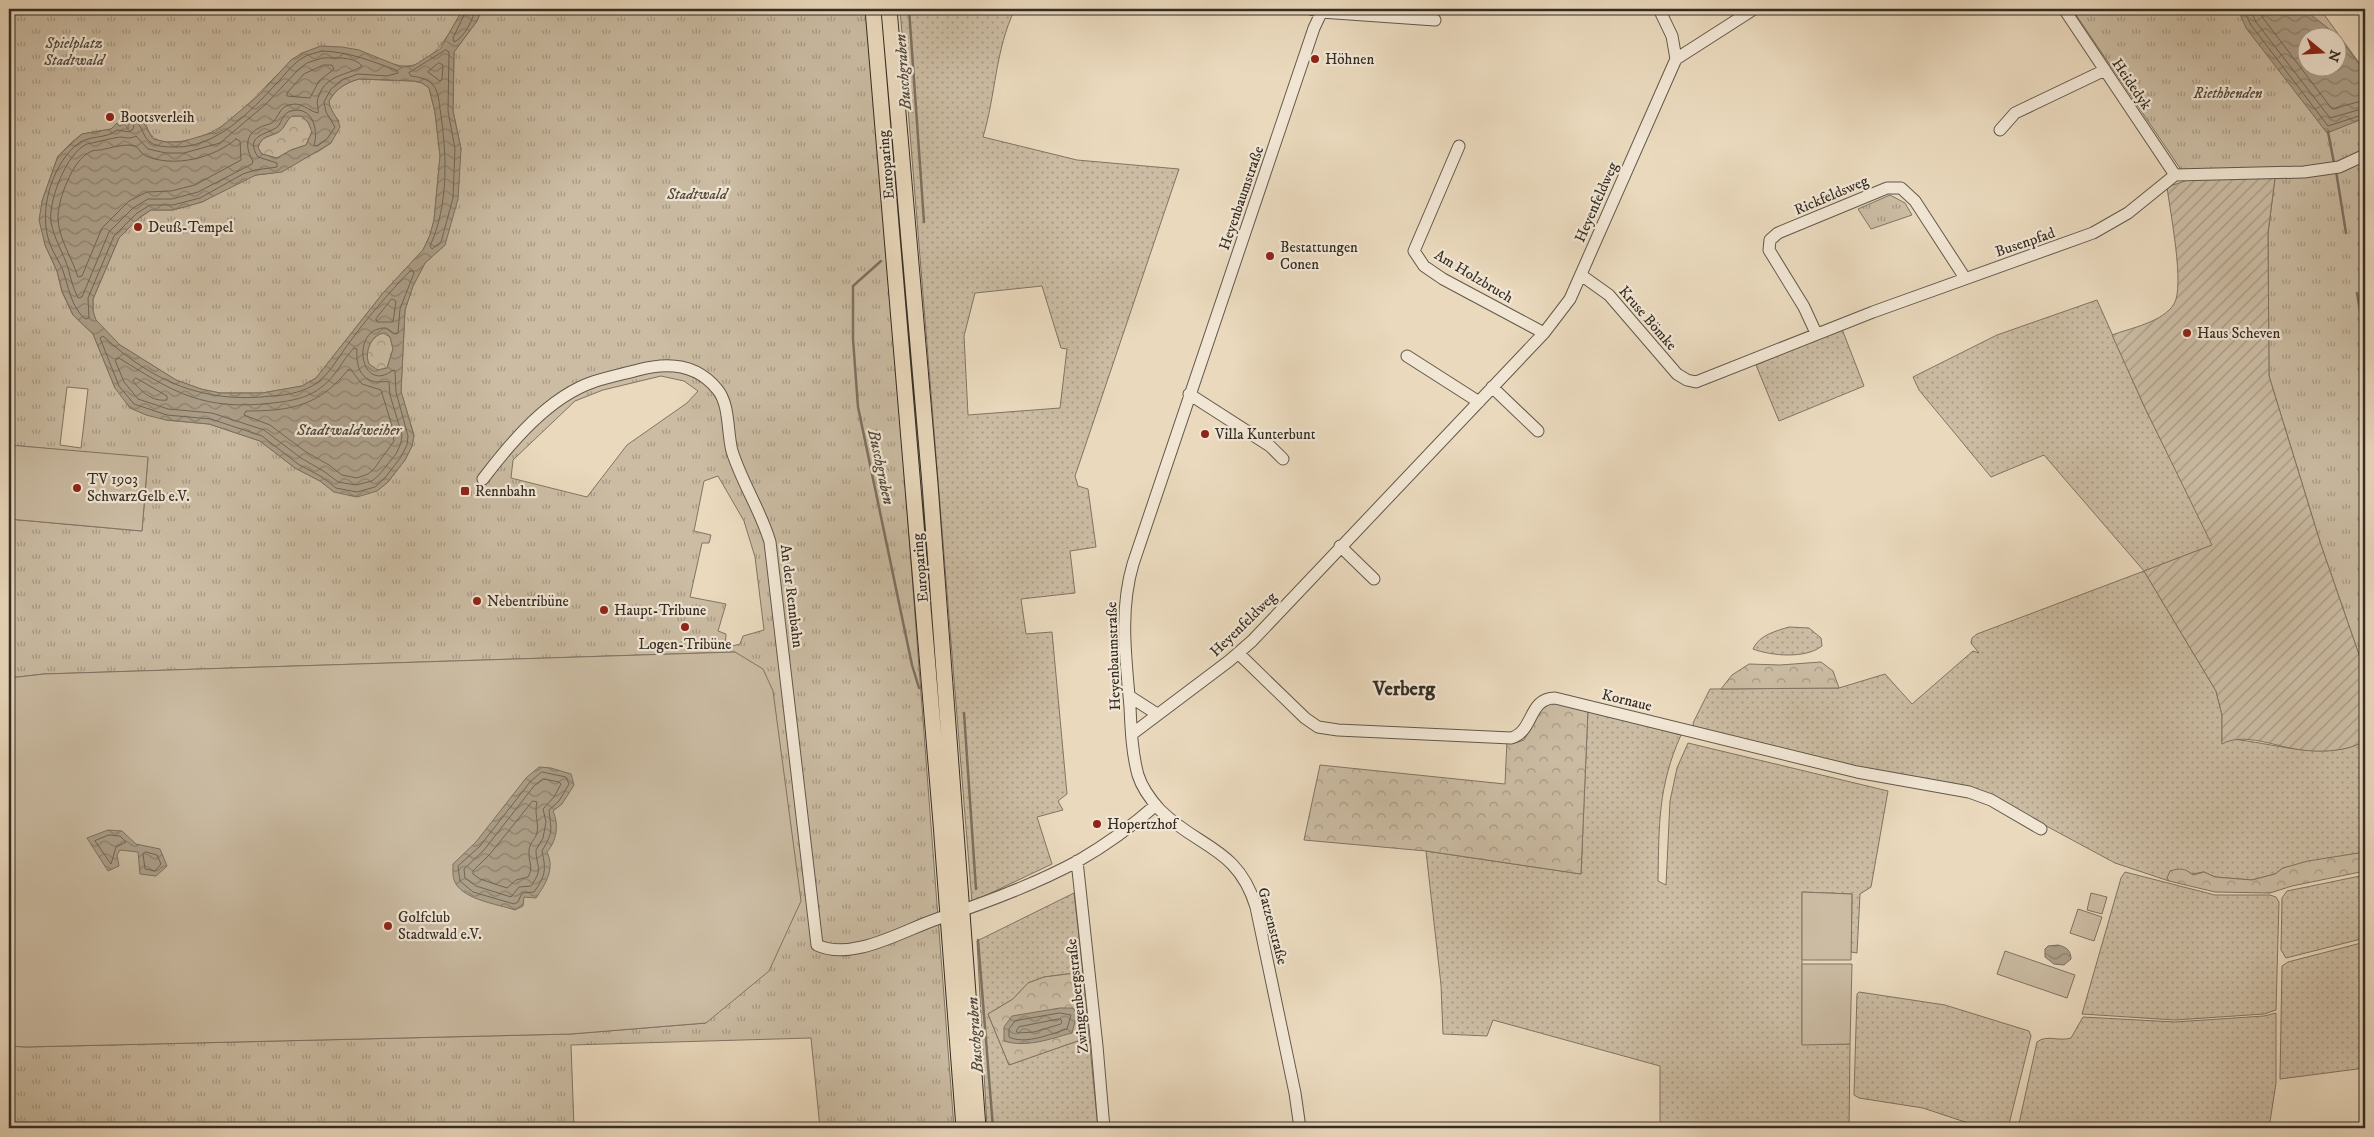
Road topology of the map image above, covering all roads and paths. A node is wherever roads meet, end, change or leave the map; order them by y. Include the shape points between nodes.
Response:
1 (873, 9) edge
2 (889, 9) edge
3 (1659, 9) edge
4 (1754, 9) edge
5 (2064, 9) edge
6 (1318, 10) edge
7 (1435, 20) dead end
8 (1676, 59) junction
9 (2105, 70) junction
10 (2000, 130) dead end
11 (1459, 146) dead end
12 (2365, 155) edge
13 (2176, 175) junction
14 (1581, 275) junction
15 (1965, 278) junction
16 (1544, 333) junction
17 (1816, 333) junction
18 (1407, 356) dead end
19 (1691, 382) joint
20 (1492, 387) junction
21 (1190, 394) junction
22 (1479, 402) junction
23 (1538, 431) dead end
24 (1283, 459) dead end
25 (483, 479) dead end
26 (1340, 546) junction
27 (1374, 579) dead end
28 (1238, 653) junction
29 (1129, 696) junction
30 (1157, 714) junction
31 (1132, 734) junction
32 (1138, 776) joint
33 (1156, 805) junction
34 (2042, 829) dead end
35 (1077, 862) junction
36 (955, 914) junction
37 (964, 1128) edge
38 (978, 1128) edge
39 (1104, 1128) edge
40 (1300, 1128) edge

1 - 36 main road, Europaring
2 - 36 main road, Europaring via 930,484
3 - 8 street via 1672,36
4 - 8 street
5 - 9 street, Heidedyk
6 - 7 street, Heyenbaumstraße
6 - 21 street, Heyenbaumstraße
8 - 14 street, Heyenfeldweg
9 - 10 street via 2015,113
9 - 13 street, Heidedyk
11 - 16 street, Am Holzbruch via 1414,251 1424,266 1443,279
12 - 13 street via 2335,168 2304,172
13 - 15 street, Busenpfad via 2128,212 2093,233
14 - 16 street, Heyenfeldweg via 1570,299
14 - 19 street, Kruse Bömke via 1609,295 1677,374
15 - 17 street, Busenpfad
15 - 17 street, Rickfeldsweg via 1914,201 1901,188 1887,188 1778,233 1770,240 1768,245 1772,256
16 - 20 street, Heyenfeldweg
17 - 19 street, Busenpfad via 1702,381
18 - 22 street
20 - 22 street, Heyenfeldweg
20 - 23 street
21 - 24 street via 1270,446
21 - 29 street, Heyenbaumstraße via 1127,585 1124,632
22 - 26 street, Heyenfeldweg
25 - 36 street, An der Rennbahn via 532,422 573,391 593,382 656,365 673,364 687,367 717,388 724,406 732,451 770,542 817,945 826,949 862,946
26 - 27 street
26 - 28 street, Heyenfeldweg
28 - 30 street, Heyenfeldweg
28 - 34 street, Kornaue via 1318,727 1511,738 1521,734 1539,703 1555,698 1857,772 1969,792 1991,800
29 - 30 street
29 - 31 street, Heyenbaumstraße
30 - 31 street, Heyenfeldweg
31 - 32 street, Heyenbaumstraße
32 - 33 street, Gatzenstraße
33 - 35 street via 1123,832
33 - 40 street, Gatzenstraße via 1168,817 1229,859 1250,891 1292,1077
35 - 36 street
35 - 39 street, Zwingenbergstraße
36 - 37 main road, Europaring
36 - 38 main road, Europaring

